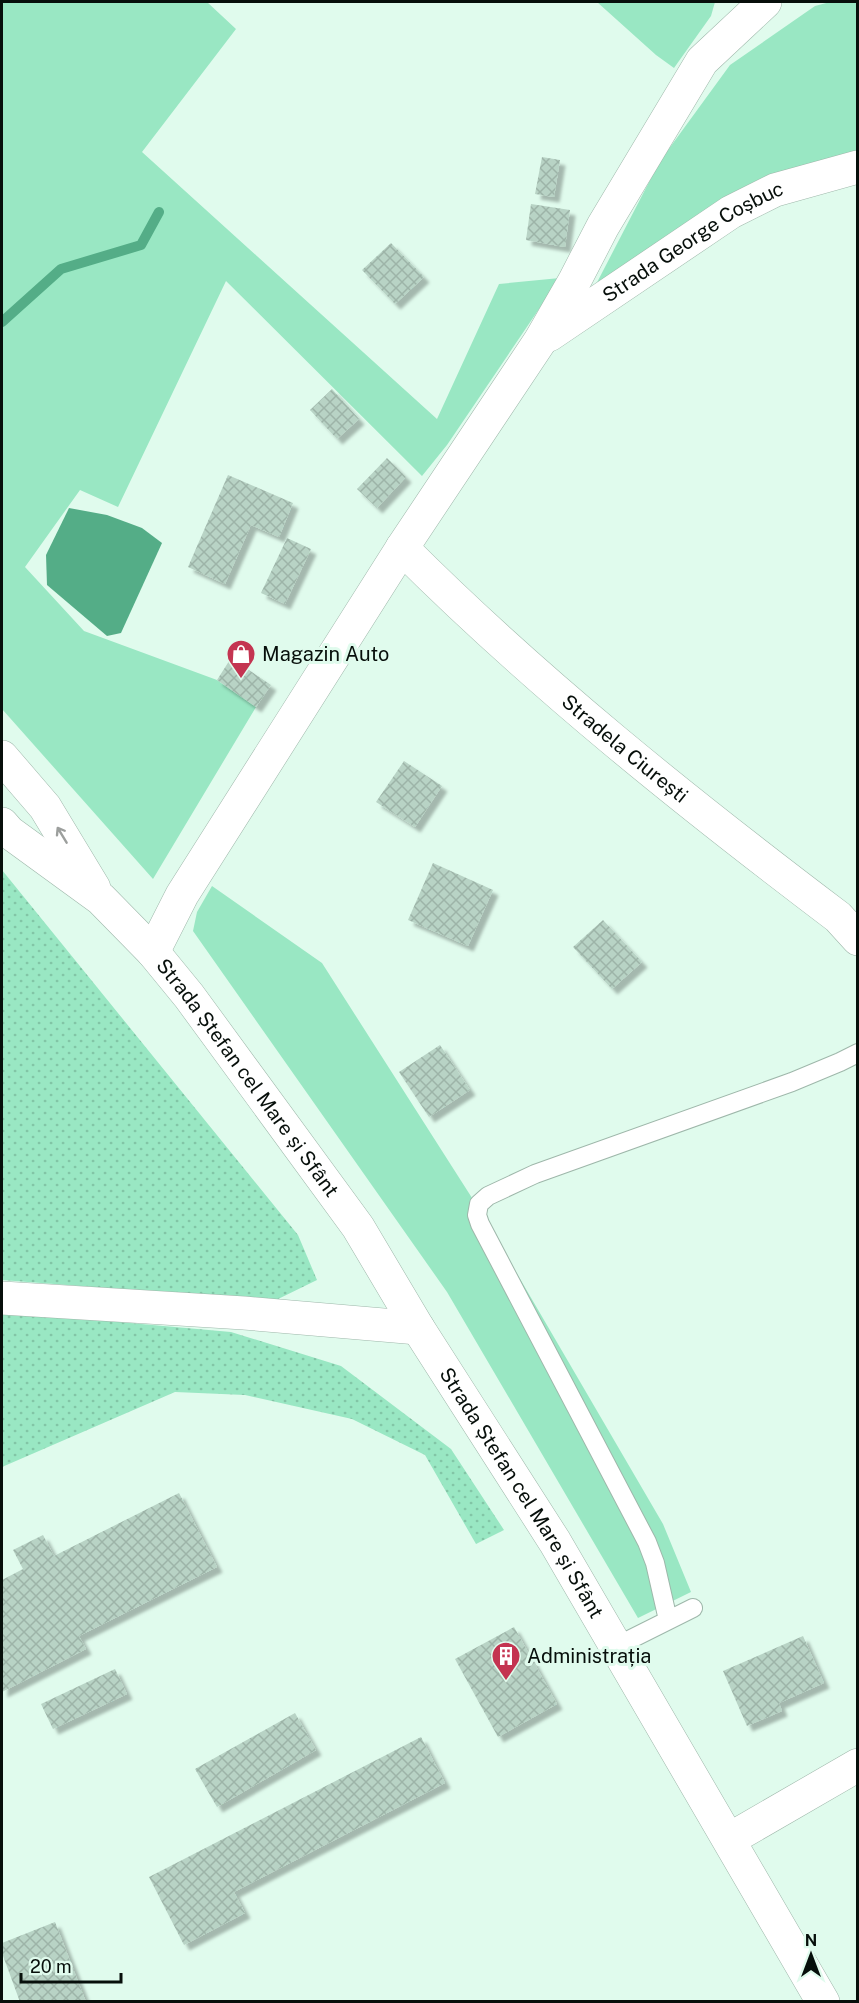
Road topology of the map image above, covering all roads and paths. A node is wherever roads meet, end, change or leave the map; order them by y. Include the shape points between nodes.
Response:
1 (765, 2) edge
2 (858, 167) edge
3 (540, 341) junction
4 (402, 548) junction
5 (2, 757) edge
6 (5, 828) edge
7 (101, 899) junction
8 (858, 939) edge
9 (153, 952) junction
10 (858, 1053) edge
11 (2, 1298) edge
12 (418, 1328) junction
13 (693, 1608) dead end
14 (668, 1620) junction
15 (615, 1647) junction
16 (858, 1765) edge
17 (730, 1839) junction
18 (822, 2001) edge

1 - 3 street via 702,61 603,226
2 - 3 street, Strada George Coșbuc via 775,190 731,212
3 - 4 street
4 - 8 street, Stradela Ciurești via 502,645 594,725 838,917
4 - 9 street via 182,895
7 -> 5 street, Strada Ștefan cel Mare și Sfânt via 45,807
6 - 7 street, Strada Ștefan cel Mare și Sfânt
7 - 9 street, Strada Ștefan cel Mare și Sfânt
9 - 12 street, Strada Ștefan cel Mare și Sfânt via 358,1227
10 - 14 lane via 792,1082 535,1174 479,1204 480,1224 646,1542
11 - 12 street
12 - 15 street, Strada Ștefan cel Mare și Sfânt via 555,1542
13 - 14 lane
14 - 15 lane
15 - 17 street, Strada Ștefan cel Mare și Sfânt
16 - 17 street
17 - 18 street, Strada Ștefan cel Mare și Sfânt

